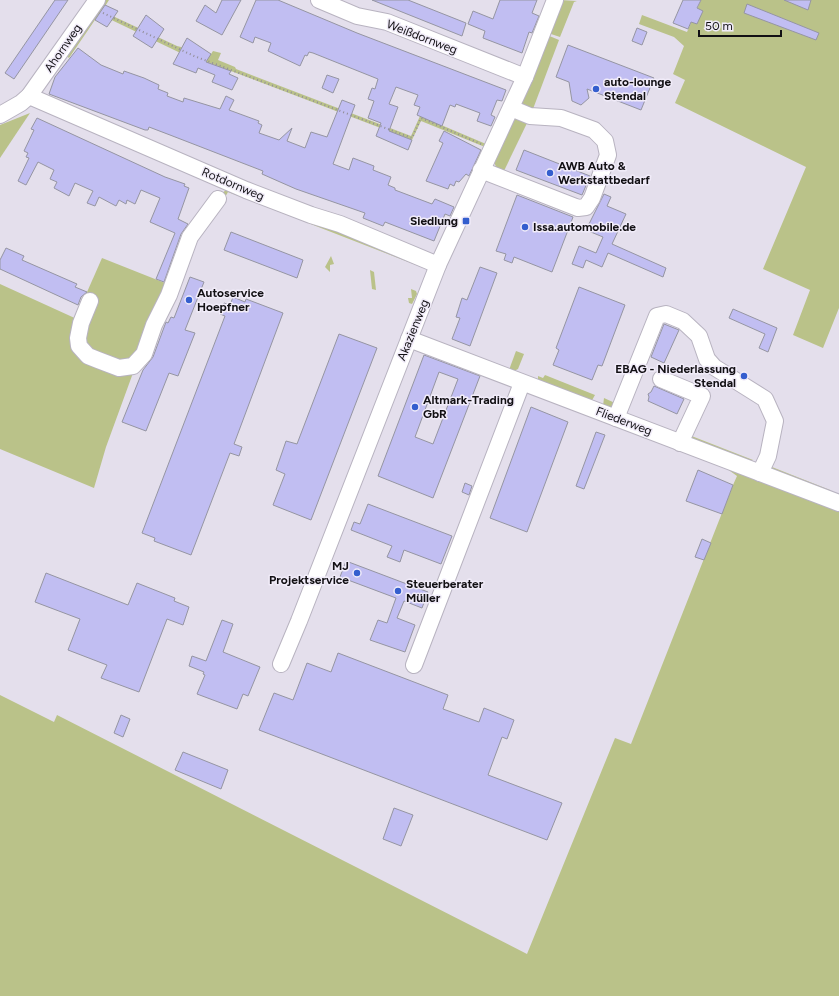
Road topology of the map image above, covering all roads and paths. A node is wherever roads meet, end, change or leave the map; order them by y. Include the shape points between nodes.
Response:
1 (318, 0) edge
2 (555, 0) edge
3 (94, 3) edge
4 (525, 77) junction
5 (29, 96) junction
6 (511, 108) junction
7 (0, 115) edge
8 (491, 149) junction
9 (482, 170) junction
10 (218, 199) dead end
11 (438, 265) junction
12 (90, 302) dead end
13 (409, 339) junction
14 (662, 379) dead end
15 (522, 383) junction
16 (616, 418) junction
17 (680, 443) junction
18 (760, 473) junction
19 (839, 503) edge
20 (281, 664) dead end
21 (414, 665) dead end

1 - 4 street, Weißdornweg via 357,16 387,22
2 - 4 street, Akazienweg
3 - 5 street, Ahornweg
3 - 8 path via 194,56 412,138 421,118
4 - 6 street, Akazienweg
5 - 7 street, Ahornweg
5 - 11 street, Rotdornweg via 246,190 311,216 340,224
6 - 8 street, Akazienweg
6 - 9 street via 530,116 561,118 594,130 605,141 608,155 592,198 586,207 578,208
8 - 9 street, Akazienweg
9 - 11 street, Akazienweg
10 - 12 street via 190,237 169,295 139,362 124,369 120,368 88,356 79,346 81,323
11 - 13 street, Akazienweg
13 - 15 street, Fliederweg
13 - 20 street, Akazienweg
14 - 17 street via 702,396
15 - 16 street, Fliederweg
15 - 21 street
16 - 17 street, Fliederweg
16 - 18 street via 656,316 666,314 683,321 699,336 707,359 714,367 765,399 775,420 768,456
17 - 18 street, Fliederweg
18 - 19 street, Fliederweg

